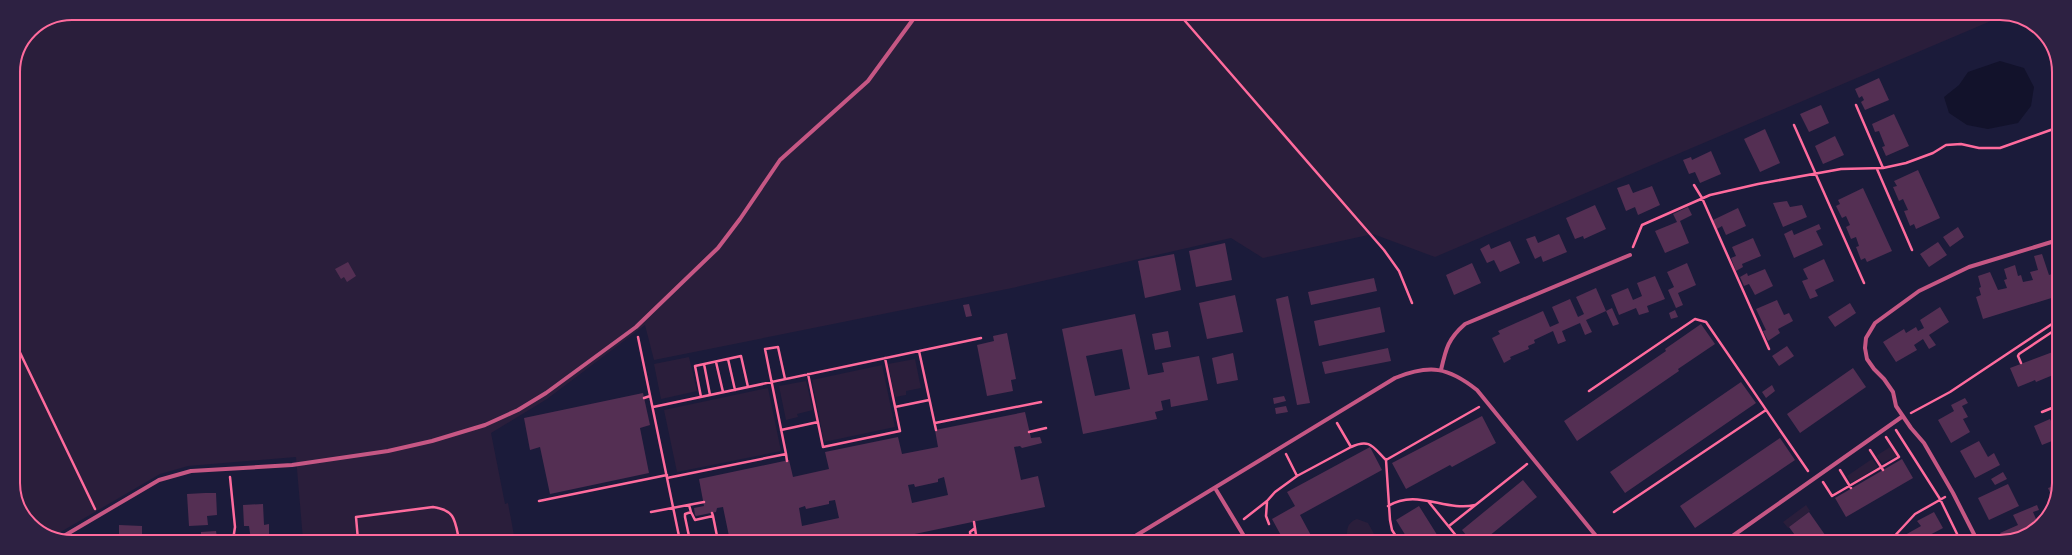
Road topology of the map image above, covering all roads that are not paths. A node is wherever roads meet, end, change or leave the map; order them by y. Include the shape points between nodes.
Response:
1 (913, 20) edge
2 (2052, 242) edge
3 (1630, 255) road end
4 (1441, 370) junction
5 (1903, 416) junction
6 (1215, 488) junction
7 (65, 535) edge
8 (1137, 535) edge
9 (1244, 535) edge
10 (1595, 535) edge
11 (1734, 535) edge
12 (1974, 535) edge

1 - 7 street via 868,80 780,160 718,248 636,327 546,393 518,410 485,425 388,451 292,465 191,471 159,480
2 - 5 street via 1969,267 1919,291 1875,323 1866,338 1867,358 1892,392 1896,406
3 - 4 street via 1464,324 1446,346
4 - 6 street via 1412,371 1400,376
4 - 10 street via 1459,376 1477,390
5 - 11 street
5 - 12 street via 1924,443
6 - 8 street
6 - 9 street

